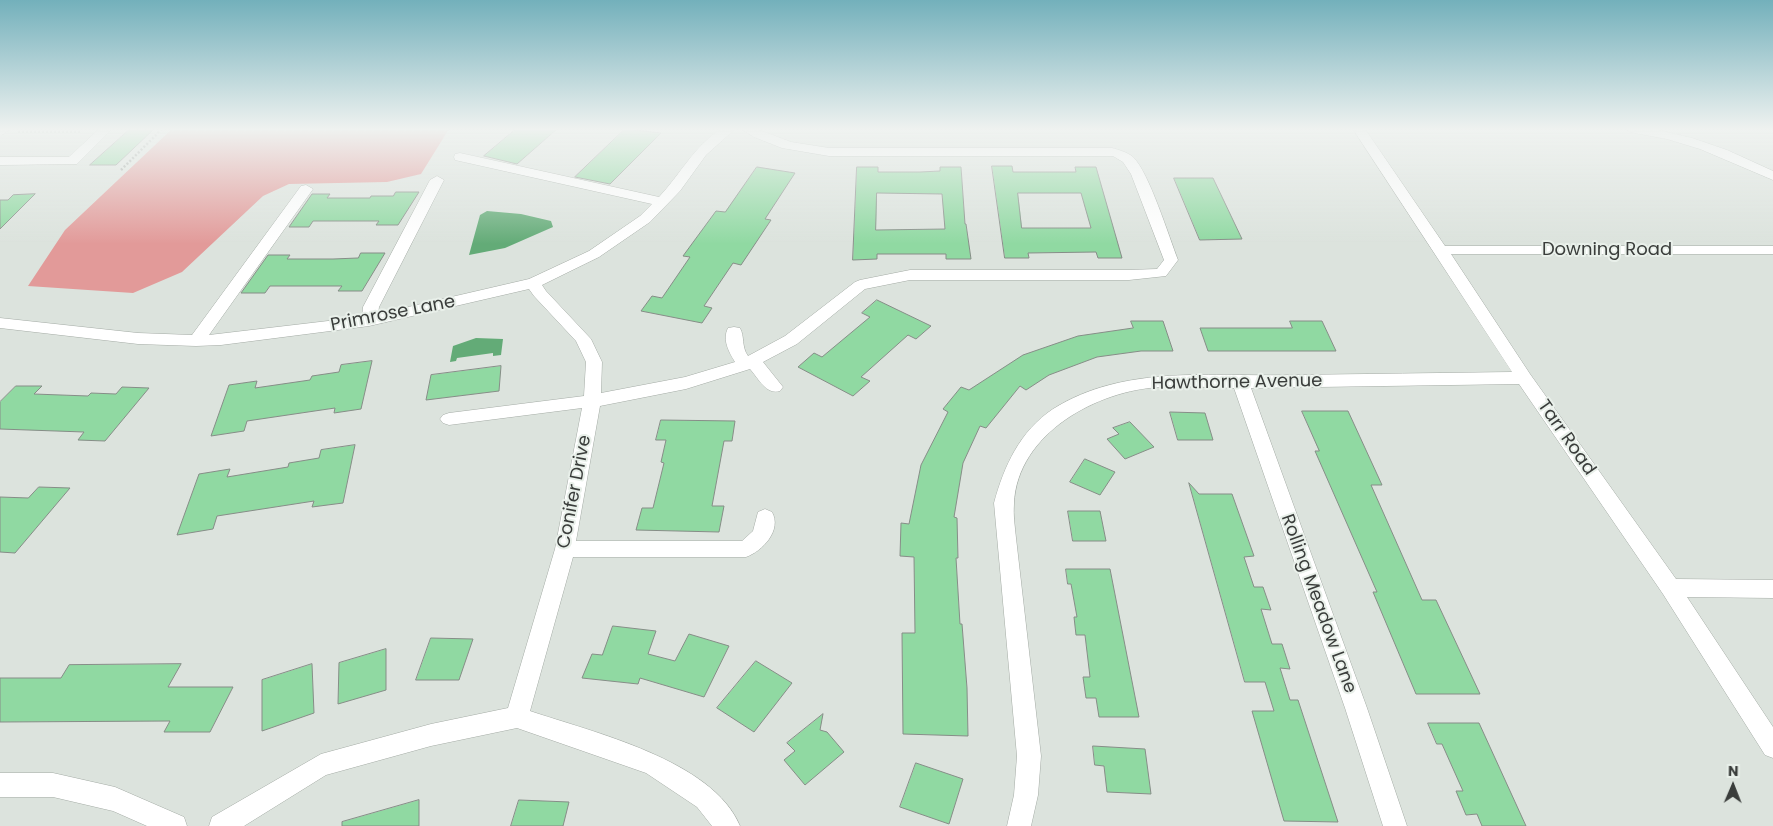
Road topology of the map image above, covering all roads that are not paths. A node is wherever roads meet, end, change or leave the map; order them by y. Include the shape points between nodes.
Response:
1 (507, 168) edge
2 (690, 168) edge
3 (1135, 168) edge
4 (1385, 168) edge
5 (1758, 168) edge
6 (1773, 176) edge
7 (437, 180) dead end
8 (306, 190) dead end
9 (662, 202) junction
10 (1441, 250) junction
11 (1773, 250) edge
12 (534, 283) junction
13 (369, 321) junction
14 (0, 323) edge
15 (734, 332) dead end
16 (196, 341) junction
17 (749, 363) junction
18 (1524, 378) junction
19 (1240, 382) junction
20 (774, 387) dead end
21 (592, 401) junction
22 (449, 418) dead end
23 (765, 517) dead end
24 (565, 548) junction
25 (1670, 588) junction
26 (1773, 589) edge
27 (517, 717) junction
28 (1773, 747) edge
29 (0, 785) edge
30 (175, 826) edge
31 (221, 826) edge
32 (728, 826) edge
33 (1019, 826) edge
34 (1395, 826) edge

1 - 9 street
2 - 9 street, Primrose Lane
3 - 17 street via 1172,260 1161,273 910,275 860,285 791,340
4 - 10 street, Tarr Road
5 - 6 street
7 - 13 street via 371,307
8 - 16 street
9 - 12 street, Primrose Lane via 645,219 594,254
10 - 11 street, Downing Road
10 - 18 street, Tarr Road
12 - 13 street, Primrose Lane
12 - 21 street, Conifer Drive via 538,293 583,339 594,362
13 - 16 street, Primrose Lane
14 - 16 street, Primrose Lane via 137,339
15 - 17 street via 735,350
17 - 20 street
17 - 21 street via 686,383
18 - 19 street, Hawthorne Avenue
18 - 25 street, Tarr Road
19 - 33 street, Hawthorne Avenue via 1160,381 1093,397 1060,414 1040,430 1022,452 1010,478 1004,503 1029,756 1026,795
19 - 34 street, Rolling Meadow Lane
21 - 22 street
21 - 24 street, Conifer Drive
23 - 24 street via 762,535 746,549
24 - 27 street, Conifer Drive
25 - 26 street
25 - 28 street, Tarr Road
27 - 31 street via 431,735 321,765
27 - 32 street via 653,764 706,799
29 - 30 street via 53,785 115,799

